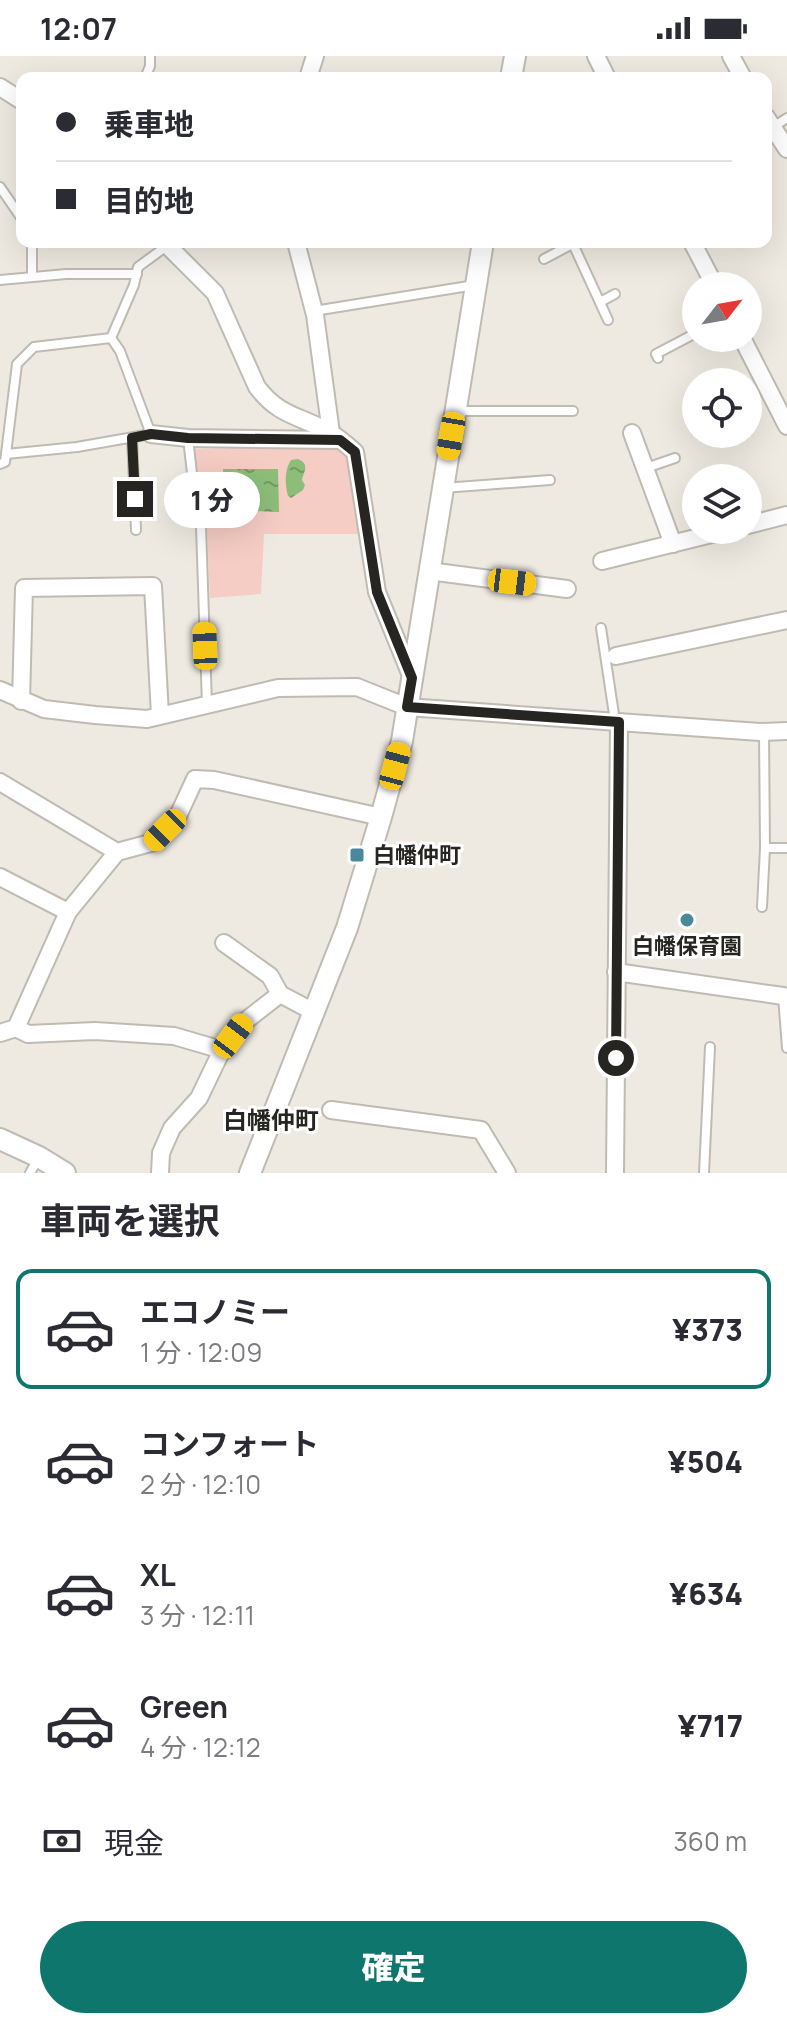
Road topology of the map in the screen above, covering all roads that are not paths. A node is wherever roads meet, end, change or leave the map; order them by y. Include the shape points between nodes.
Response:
1 (775, 121) edge
2 (787, 149) edge
3 (0, 187) edge
4 (16, 210) edge
5 (32, 248) edge
6 (162, 248) edge
7 (173, 248) edge
8 (298, 248) edge
9 (482, 248) edge
10 (565, 248) edge
11 (577, 248) edge
12 (695, 248) edge
13 (544, 259) dead end
14 (708, 272) edge
15 (137, 274) junction
16 (32, 277) junction
17 (0, 280) edge
18 (476, 285) junction
19 (615, 294) dead end
20 (600, 302) junction
21 (314, 311) junction
22 (608, 320) dead end
23 (111, 338) junction
24 (682, 340) edge
25 (749, 352) edge
26 (658, 358) dead end
27 (455, 411) junction
28 (573, 411) dead end
29 (787, 426) edge
30 (632, 433) dead end
31 (151, 434) junction
32 (336, 436) junction
33 (132, 438) junction
34 (188, 438) junction
35 (6, 454) junction
36 (675, 458) dead end
37 (0, 464) edge
38 (645, 468) junction
39 (550, 480) dead end
40 (442, 488) junction
41 (194, 491) dead end
42 (787, 515) edge
43 (762, 521) edge
44 (201, 527) dead end
45 (136, 530) dead end
46 (682, 542) edge
47 (673, 544) junction
48 (602, 561) dead end
49 (429, 571) junction
50 (567, 589) dead end
51 (787, 620) edge
52 (601, 628) dead end
53 (616, 656) dead end
54 (412, 678) junction
55 (0, 690) edge
56 (21, 701) junction
57 (207, 706) junction
58 (407, 707) junction
59 (160, 715) junction
60 (617, 722) junction
61 (787, 731) edge
62 (764, 732) junction
63 (0, 782) edge
64 (381, 817) junction
65 (765, 848) junction
66 (787, 848) edge
67 (117, 852) junction
68 (0, 877) edge
69 (762, 907) dead end
70 (68, 912) junction
71 (224, 943) dead end
72 (616, 972) junction
73 (280, 994) junction
74 (783, 996) joint
75 (314, 1012) junction
76 (8, 1030) edge
77 (710, 1047) dead end
78 (787, 1048) edge
79 (222, 1050) junction
80 (331, 1110) dead end
81 (0, 1139) edge
82 (35, 1165) edge
83 (65, 1173) edge
84 (160, 1173) edge
85 (250, 1173) edge
86 (507, 1173) edge
87 (615, 1173) edge
88 (704, 1173) edge

1 - 2 street
3 - 4 lane
5 - 16 lane
6 - 15 lane via 138,267
7 - 32 street via 215,293 267,400
8 - 21 street
9 - 18 street
10 - 13 lane
11 - 20 lane
12 - 14 street
15 - 16 lane
15 - 23 lane
16 - 17 lane
18 - 21 lane
18 - 27 street
19 - 20 lane
20 - 22 lane
21 - 32 street
23 - 31 lane
23 - 35 lane via 34,347 17,364
24 - 26 lane via 656,354
25 - 29 street
27 - 28 lane
27 - 40 street
30 - 38 street
31 - 33 lane
31 - 34 street
32 - 34 street
32 - 54 street via 355,452 377,592
33 - 35 lane
33 - 45 lane
34 - 41 lane
35 - 37 lane
36 - 38 lane
38 - 47 street
39 - 40 lane
40 - 49 street
42 - 43 street
44 - 57 lane
46 - 47 street
47 - 48 street
49 - 50 street
49 - 54 street
51 - 53 street
52 - 60 lane
54 - 58 street
55 - 56 street
56 - 59 street via 95,715
56 - 59 street via 24,588 153,586
57 - 58 street via 278,688 357,687
57 - 59 street
58 - 60 street
58 - 64 street
60 - 62 street
60 - 72 street
61 - 62 street
62 - 65 lane
63 - 67 street
64 - 67 street via 195,779 177,818 154,842
64 - 75 street
65 - 66 lane
65 - 69 lane
67 - 70 street
68 - 70 street
70 - 76 street
71 - 73 street via 270,976
72 - 74 street
72 - 87 street
73 - 75 street
73 - 79 street via 244,1022
74 - 78 lane
75 - 85 street
76 - 79 street via 174,1036
77 - 88 lane
79 - 84 street via 199,1098 172,1128 161,1153
80 - 86 street via 481,1130
81 - 82 street
82 - 83 street

